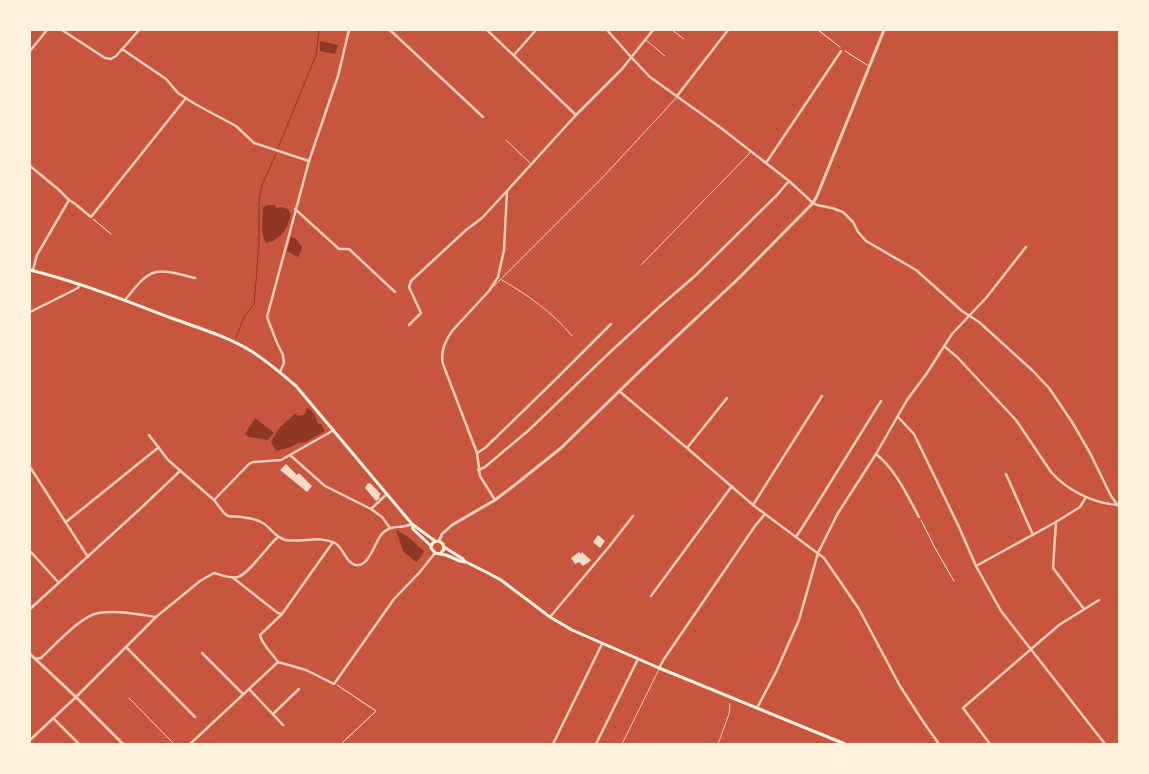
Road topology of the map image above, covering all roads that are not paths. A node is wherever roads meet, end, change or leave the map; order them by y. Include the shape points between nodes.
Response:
1 (47, 30) edge
2 (62, 30) edge
3 (139, 30) edge
4 (349, 30) edge
5 (390, 30) edge
6 (487, 30) edge
7 (536, 30) edge
8 (607, 30) edge
9 (653, 30) edge
10 (672, 30) edge
11 (728, 30) edge
12 (884, 30) edge
13 (684, 39) dead end
14 (645, 40) junction
15 (122, 49) junction
16 (30, 51) edge
17 (841, 51) dead end
18 (513, 55) junction
19 (665, 56) dead end
20 (630, 58) junction
21 (677, 96) junction
22 (186, 98) junction
23 (576, 115) junction
24 (483, 117) dead end
25 (506, 140) dead end
26 (750, 151) junction
27 (309, 161) junction
28 (766, 163) junction
29 (532, 164) junction
30 (30, 166) edge
31 (789, 181) junction
32 (507, 191) junction
33 (69, 200) junction
34 (813, 203) junction
35 (295, 209) junction
36 (1026, 247) dead end
37 (641, 265) dead end
38 (31, 270) edge
39 (195, 278) dead end
40 (501, 279) junction
41 (80, 284) junction
42 (489, 291) junction
43 (396, 292) dead end
44 (125, 300) junction
45 (30, 312) edge
46 (968, 316) junction
47 (611, 324) dead end
48 (409, 326) dead end
49 (572, 336) dead end
50 (944, 346) junction
51 (280, 372) junction
52 (619, 391) junction
53 (822, 396) dead end
54 (728, 398) dead end
55 (881, 401) dead end
56 (898, 417) junction
57 (334, 430) junction
58 (150, 435) dead end
59 (159, 448) junction
60 (687, 448) junction
61 (478, 453) junction
62 (876, 454) junction
63 (290, 455) junction
64 (30, 467) edge
65 (180, 470) junction
66 (478, 470) junction
67 (1006, 474) dead end
68 (732, 486) junction
69 (387, 494) junction
70 (1086, 497) junction
71 (214, 500) junction
72 (495, 500) junction
73 (753, 505) junction
74 (1118, 506) edge
75 (371, 509) junction
76 (765, 514) junction
77 (633, 516) dead end
78 (919, 517) road end
79 (66, 522) junction
80 (1056, 522) junction
81 (412, 524) junction
82 (390, 528) junction
83 (1033, 535) junction
84 (278, 537) junction
85 (796, 537) junction
86 (437, 541) junction
87 (333, 542) junction
88 (431, 546) junction
89 (444, 547) junction
90 (30, 551) edge
91 (435, 553) junction
92 (441, 553) junction
93 (818, 553) junction
94 (88, 557) junction
95 (466, 562) junction
96 (976, 566) junction
97 (232, 577) junction
98 (59, 583) junction
99 (651, 596) dead end
100 (1099, 600) dead end
101 (1084, 609) junction
102 (30, 610) edge
103 (282, 614) junction
104 (156, 617) junction
105 (550, 618) junction
106 (602, 644) junction
107 (126, 647) junction
108 (1031, 650) junction
109 (202, 653) dead end
110 (30, 654) edge
111 (35, 659) junction
112 (638, 659) junction
113 (278, 662) junction
114 (659, 668) junction
115 (249, 689) junction
116 (299, 689) dead end
117 (243, 694) junction
118 (76, 697) junction
119 (129, 698) dead end
120 (730, 704) dead end
121 (757, 708) junction
122 (273, 714) junction
123 (195, 717) dead end
124 (52, 718) junction
125 (284, 725) dead end
126 (30, 740) edge
127 (78, 744) edge
128 (122, 744) edge
129 (174, 744) edge
130 (190, 744) edge
131 (553, 744) edge
132 (596, 744) edge
133 (622, 744) edge
134 (718, 744) edge
135 (845, 744) edge
136 (939, 744) edge
137 (990, 744) edge
138 (1105, 744) edge

1 - 16 street
2 - 15 street via 105,58 113,58
3 - 15 street
4 - 27 street via 338,76
5 - 24 street
6 - 18 street
7 - 18 street
8 - 20 street
9 - 14 street
10 - 13 lane
11 - 21 street
12 - 34 street
14 - 19 lane
14 - 20 street
15 - 22 street
17 - 28 street
18 - 23 street
20 - 21 street
20 - 23 street
21 - 26 street
21 - 40 lane via 604,176
22 - 27 street via 236,126 254,143
22 - 33 street via 91,217
23 - 29 street
25 - 29 lane
26 - 28 street
26 - 37 lane
27 - 35 street
28 - 31 street
29 - 32 street
30 - 33 street
31 - 34 street
31 - 66 street via 696,275 529,430
32 - 42 street via 502,261 496,282
32 - 48 street via 482,218 411,281 409,287 421,314
33 - 38 street via 36,255
34 - 46 street via 843,212 866,241 916,270
34 - 52 street
35 - 43 street via 339,249 349,249
35 - 51 street via 267,318 283,355
36 - 46 street
38 - 41 main road
39 - 44 street via 156,271 142,280
40 - 42 lane
40 - 49 lane via 561,322
41 - 44 main road
41 - 45 street via 70,293
42 - 61 street via 452,330 442,354 445,370
44 - 51 main road via 234,342
46 - 50 street
46 - 74 street via 986,328 1049,388 1072,422
47 - 61 street
50 - 56 street
50 - 70 street via 1016,420 1057,479
51 - 57 main road
52 - 60 street
52 - 72 street via 561,448
53 - 73 street
54 - 60 street
55 - 85 street
56 - 62 street
56 - 96 street via 914,434
57 - 63 street
57 - 69 main road
58 - 59 street
59 - 65 street
59 - 79 street
60 - 68 street
61 - 66 street
62 - 78 street via 894,473
62 - 93 street via 838,513
63 - 71 street via 281,460 249,464
63 - 75 street via 325,486
64 - 79 street
65 - 71 street
65 - 94 street
66 - 72 street
67 - 83 street
68 - 73 street
68 - 99 street
69 - 75 street
69 - 81 main road
70 - 74 street
70 - 80 street via 1080,507
71 - 84 street via 228,516 261,522
72 - 86 street via 452,524
73 - 76 street
75 - 82 street
76 - 85 street
76 - 114 street
77 - 105 street
79 - 94 street
80 - 83 street
80 - 101 street via 1054,568
81 - 82 street
81 - 86 main road
81 - 88 main road via 413,529
82 - 87 street via 381,534 364,563 359,565 349,561
83 - 96 street
84 - 87 street via 291,541 322,539
84 - 97 street via 246,572
85 - 93 street
86 - 88 main road
86 - 89 main road
87 - 103 street
88 - 91 main road
89 - 92 main road
89 - 95 main road
90 - 98 street
91 - 92 main road
91 - 113 street via 394,599 334,684 306,670
92 - 95 main road
93 - 121 street via 799,620
93 - 136 street via 859,609 900,686
94 - 98 street
95 - 105 main road via 500,580
96 - 108 street via 1001,612
97 - 103 street
97 - 104 street via 214,574 200,581
98 - 102 street
100 - 101 street
101 - 108 street via 1059,625
103 - 113 street via 260,635
104 - 107 street
104 - 111 street via 125,612 98,613 81,621 41,658
105 - 106 main road
106 - 112 main road
106 - 131 street
107 - 118 street
107 - 123 street
108 - 137 street via 963,708
108 - 138 street
109 - 117 street
110 - 111 street
111 - 118 street
112 - 114 main road
112 - 132 street
113 - 115 street
114 - 121 main road
114 - 133 lane
115 - 117 street
115 - 122 street
116 - 122 street
117 - 130 street
118 - 124 street
118 - 128 street
119 - 129 lane
120 - 134 lane
121 - 135 main road
122 - 125 street
124 - 126 street
124 - 127 street

